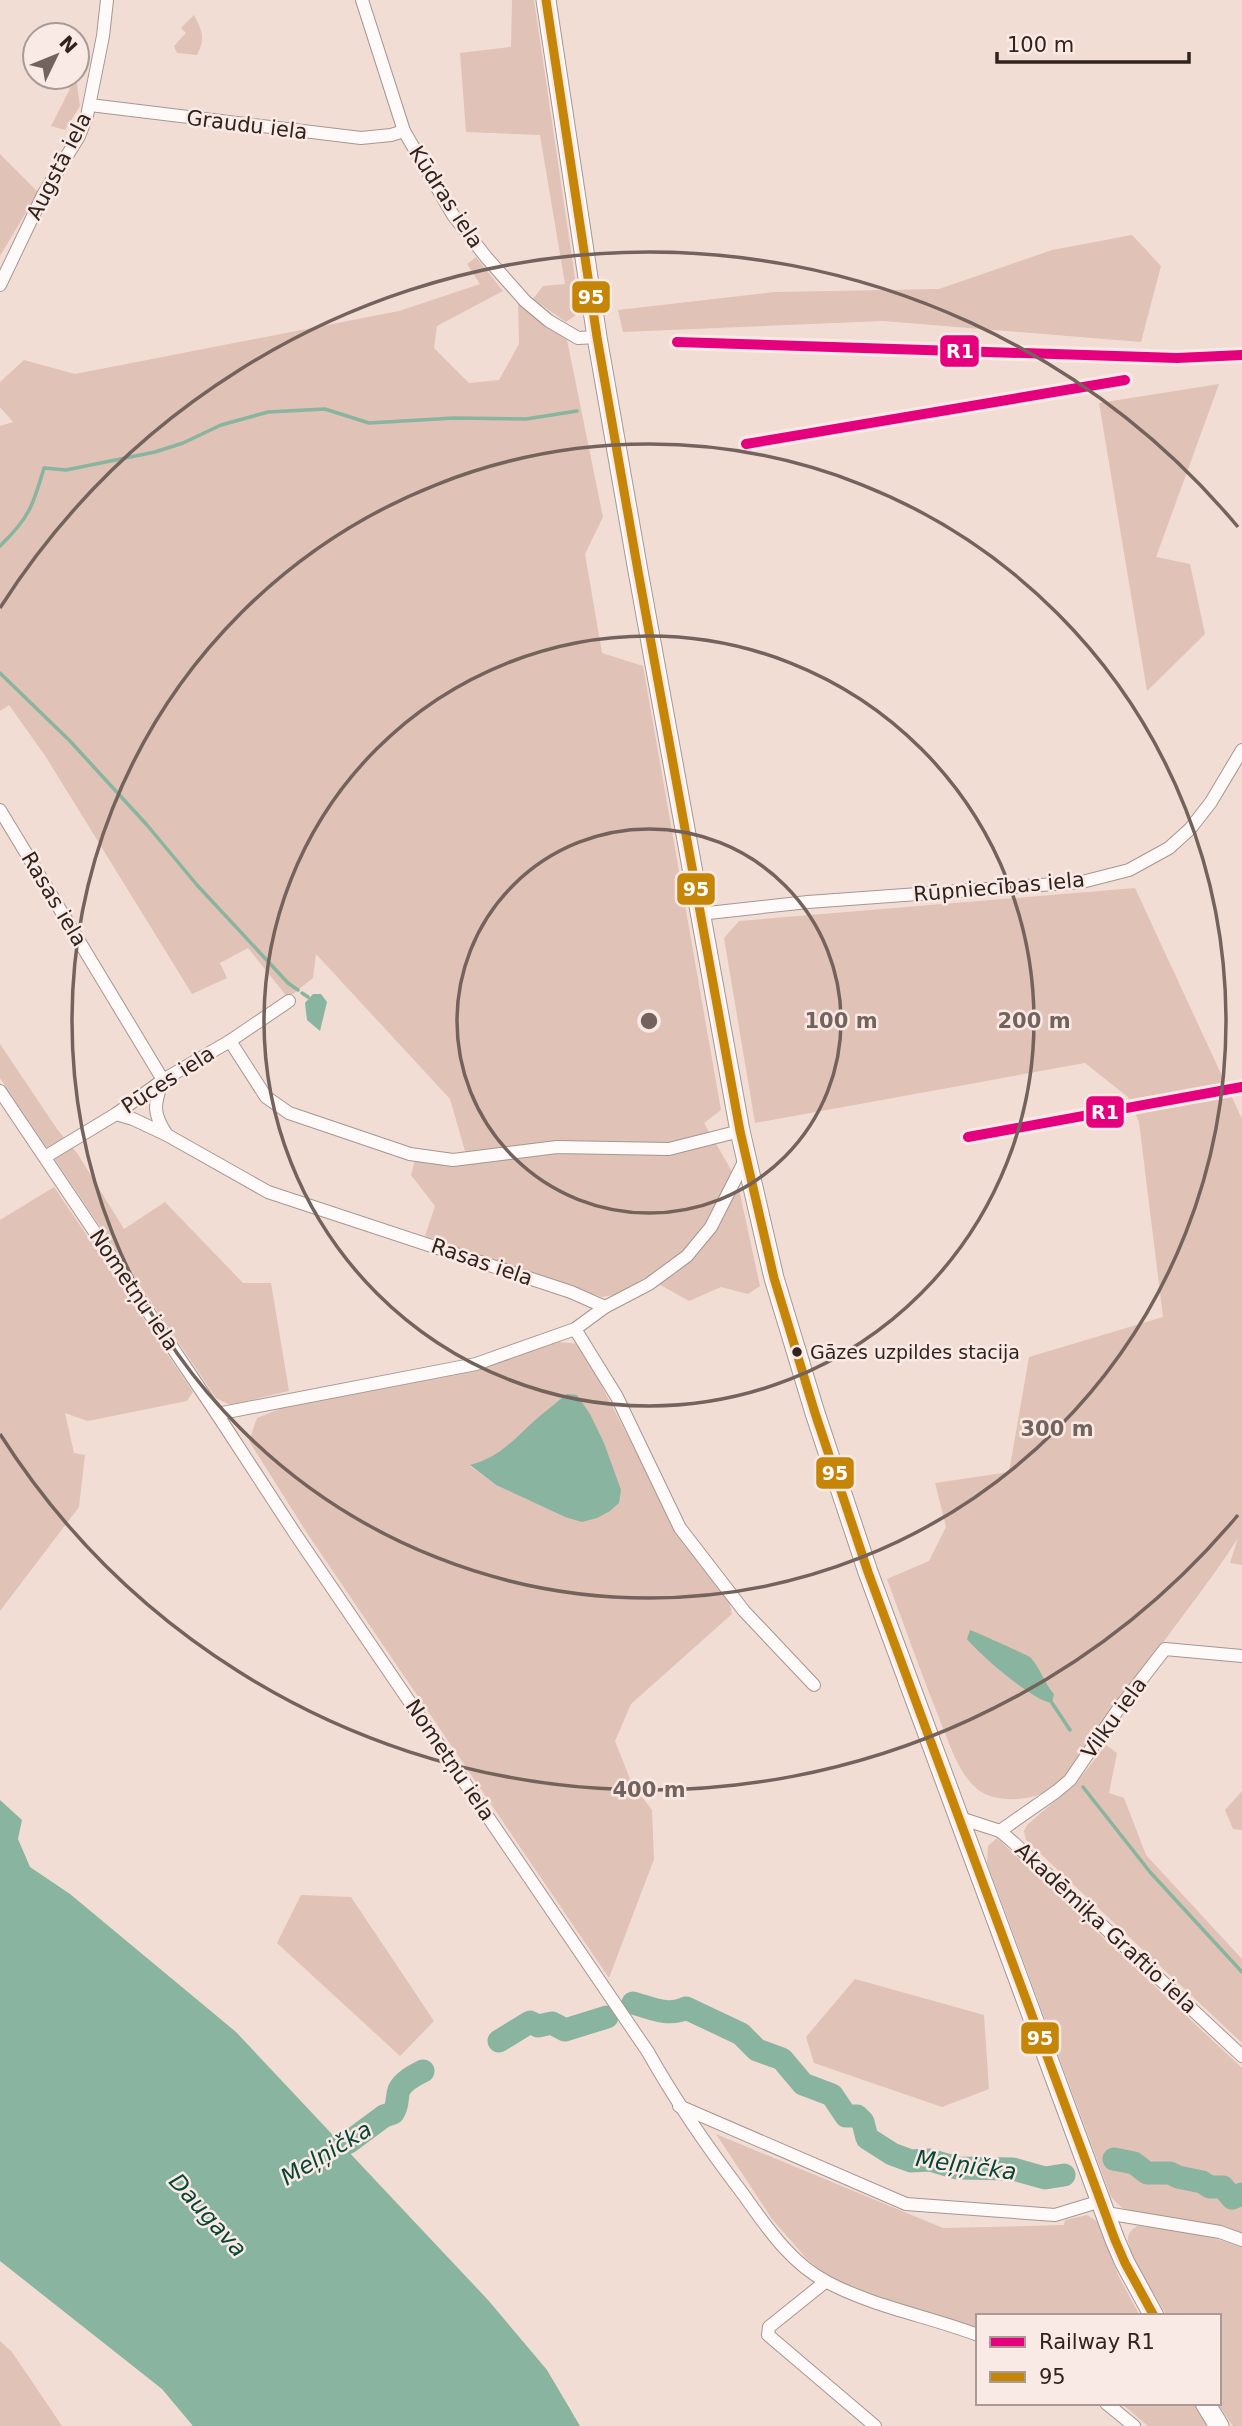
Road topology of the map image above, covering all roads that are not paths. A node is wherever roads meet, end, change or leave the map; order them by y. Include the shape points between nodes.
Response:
1 (107, 0) edge
2 (362, 0) edge
3 (546, 0) edge
4 (90, 106) junction
5 (404, 131) junction
6 (0, 285) edge
7 (597, 337) junction
8 (1242, 750) edge
9 (0, 810) edge
10 (699, 914) junction
11 (289, 1001) dead end
12 (230, 1041) junction
13 (163, 1080) junction
14 (0, 1091) edge
15 (116, 1114) junction
16 (740, 1131) junction
17 (167, 1135) junction
18 (45, 1157) junction
19 (745, 1160) junction
20 (605, 1307) junction
21 (575, 1329) junction
22 (217, 1413) junction
23 (1242, 1656) edge
24 (814, 1685) dead end
25 (960, 1818) junction
26 (1000, 1831) junction
27 (1242, 2056) edge
28 (679, 2106) junction
29 (1103, 2207) junction
30 (1242, 2240) edge
31 (825, 2282) junction
32 (1153, 2314) edge
33 (976, 2334) edge
34 (1109, 2405) edge
35 (1206, 2405) edge
36 (875, 2426) edge
37 (1134, 2426) edge
38 (1219, 2426) edge

1 - 4 street, Augstā iela
2 - 5 street, Kūdras iela
3 - 7 street
4 - 5 street, Graudu iela via 361,138
4 - 6 street, Augstā iela via 79,136 43,195
5 - 7 street, Kūdras iela via 453,215 525,301 578,338
7 - 10 street
8 - 10 street, Rūpniecības iela via 1190,829 1169,848 1129,870 1082,882
9 - 13 street, Rasas iela
10 - 16 street
11 - 12 street, Pūces iela
12 - 13 street, Pūces iela
12 - 16 street via 266,1097 289,1113 410,1154 453,1160 557,1147 669,1149
13 - 15 street, Pūces iela
13 - 17 street via 154,1108
14 - 18 street, Nometņu iela
15 - 17 street, Rasas iela
15 - 18 street, Pūces iela
16 - 19 street
17 - 20 street, Rasas iela via 268,1192
18 - 22 street, Nometņu iela
19 - 20 street via 711,1227 687,1256 649,1284
19 - 25 street via 774,1278 815,1413 868,1572
20 - 21 street
21 - 22 street via 476,1363
21 - 24 street via 617,1396 681,1528 744,1611
22 - 28 street, Nometņu iela via 648,2052
23 - 26 street, Vilku iela via 1165,1649 1070,1780
25 - 26 street, Akadēmiķa Graftio iela
25 - 29 street
26 - 27 street, Akadēmiķa Graftio iela
28 - 29 street via 906,2204 1055,2215
28 - 31 street, Nometņu iela via 778,2241
29 - 30 street
29 - 32 street via 1125,2263
31 - 33 street, Nometņu iela
31 - 36 street via 769,2327 768,2335
34 - 37 street
35 - 38 street

